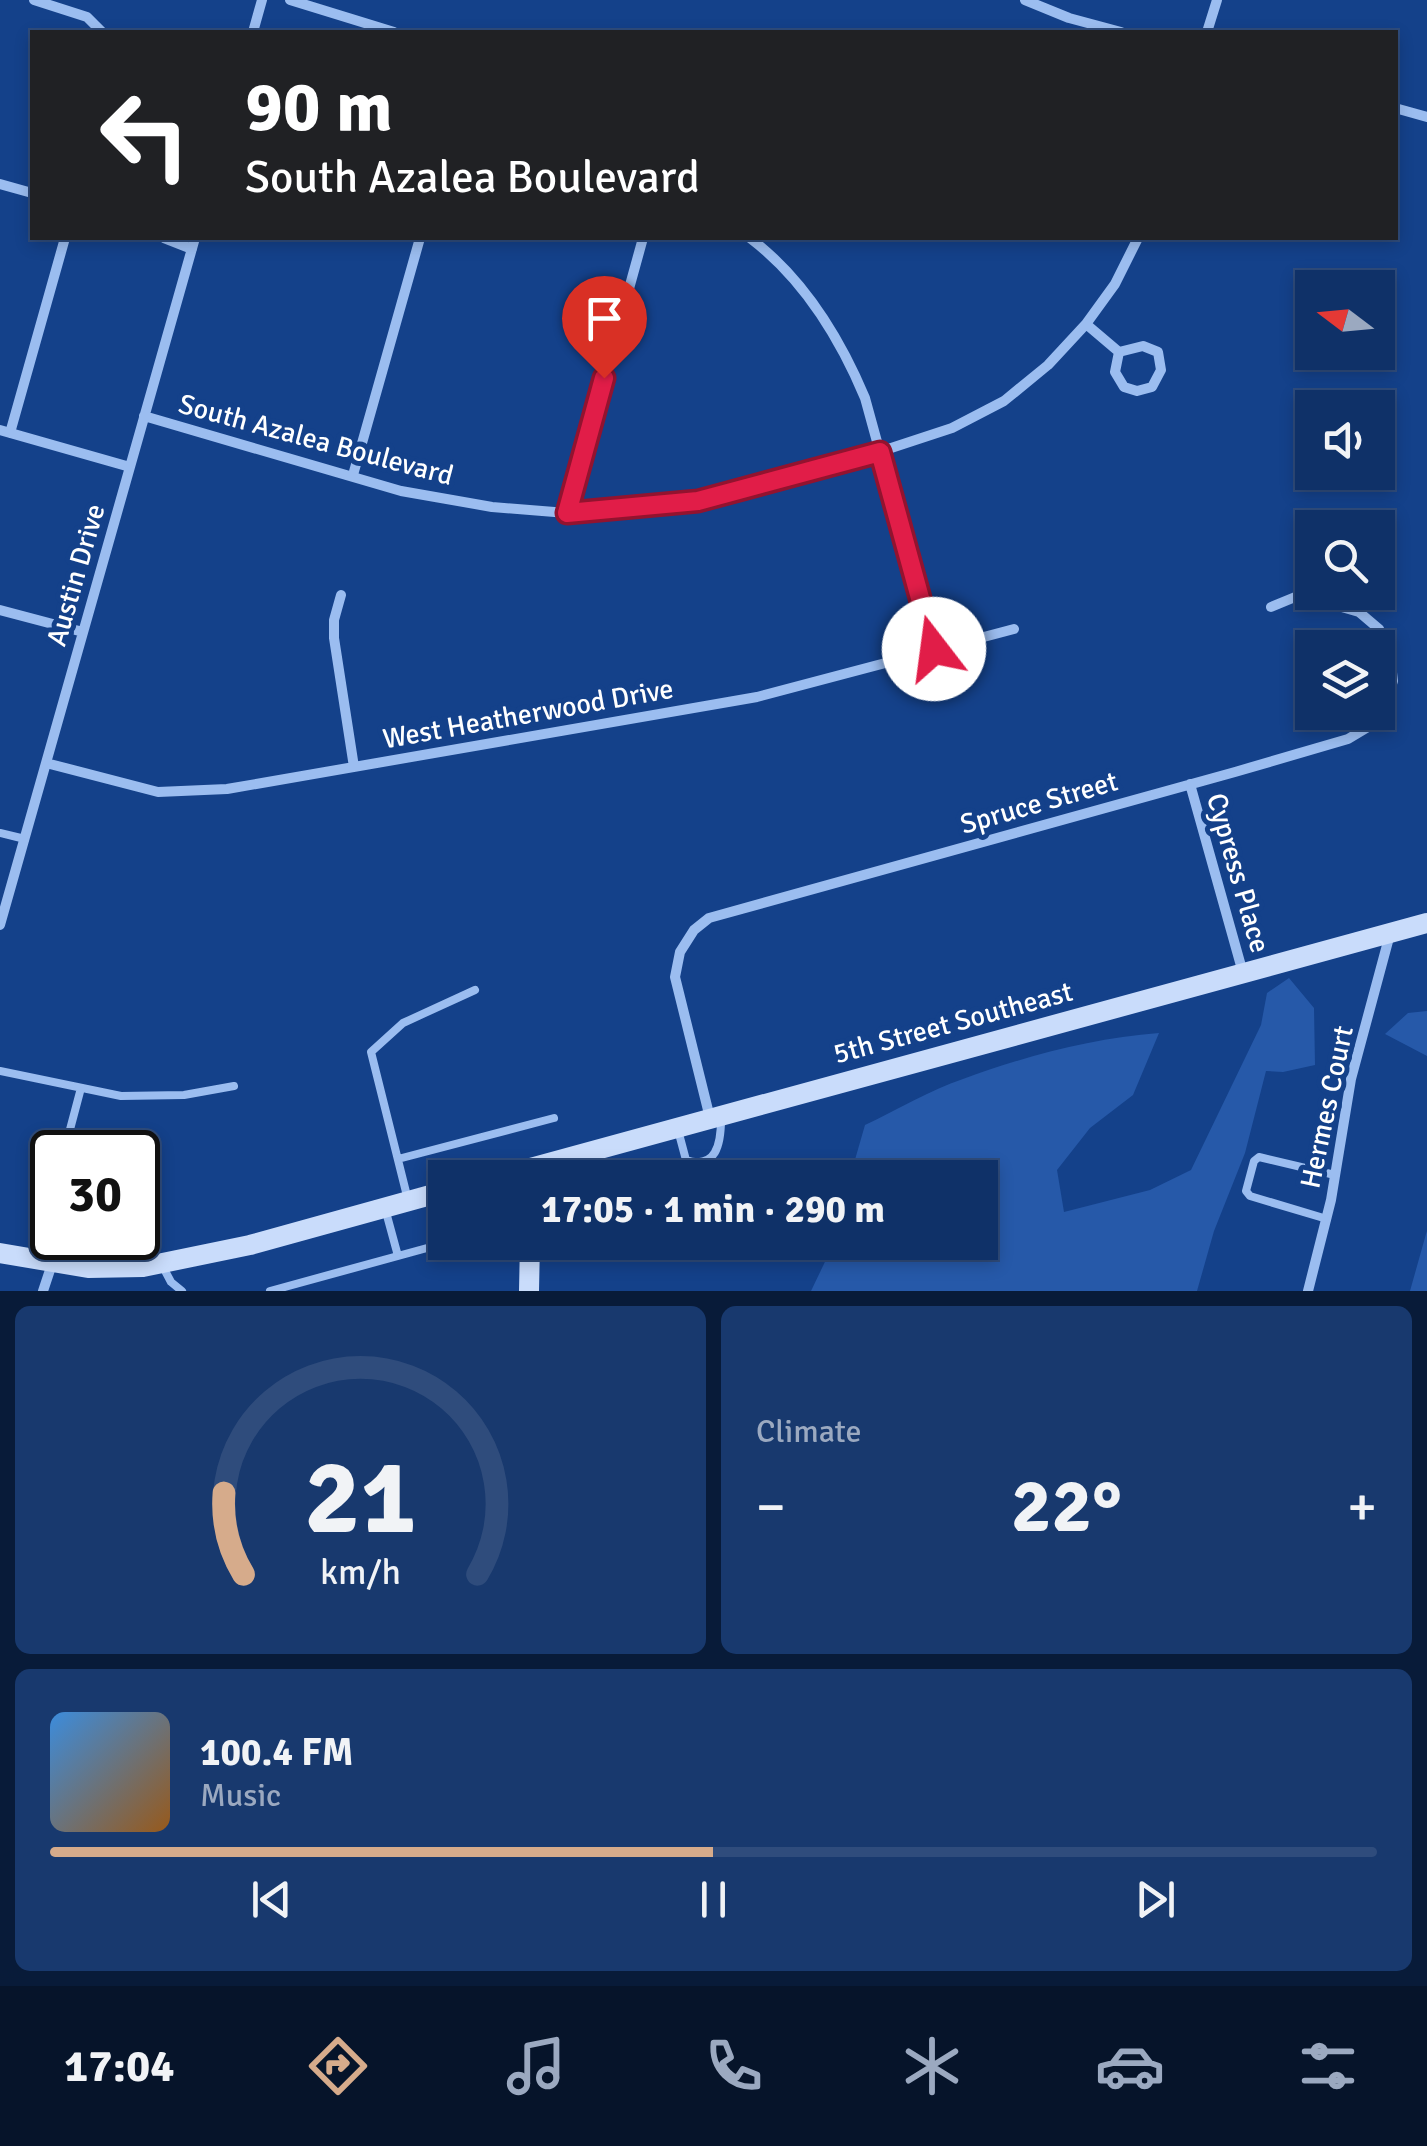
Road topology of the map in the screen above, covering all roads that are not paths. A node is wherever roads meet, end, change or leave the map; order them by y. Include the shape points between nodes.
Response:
1 (34, 0) edge
2 (262, 0) edge
3 (290, 0) edge
4 (1024, 0) edge
5 (1218, 0) edge
6 (100, 30) edge
7 (254, 30) edge
8 (388, 30) edge
9 (1115, 30) edge
10 (1207, 30) edge
11 (1398, 109) edge
12 (1427, 117) edge
13 (0, 184) edge
14 (30, 192) edge
15 (64, 240) edge
16 (419, 240) edge
17 (642, 240) edge
18 (752, 240) edge
19 (1137, 240) edge
20 (193, 243) edge
21 (1086, 324) junction
22 (1119, 352) junction
23 (144, 416) junction
24 (5, 431) edge
25 (880, 452) junction
26 (130, 467) junction
27 (353, 475) junction
28 (567, 513) junction
29 (341, 595) dead end
30 (1271, 607) dead end
31 (0, 610) edge
32 (1014, 629) dead end
33 (83, 632) junction
34 (934, 649) junction
35 (46, 763) junction
36 (354, 767) junction
37 (1190, 784) junction
38 (0, 833) edge
39 (24, 839) junction
40 (1427, 923) edge
41 (0, 926) edge
42 (1391, 933) junction
43 (1242, 973) junction
44 (474, 990) dead end
45 (0, 1071) edge
46 (234, 1086) dead end
47 (81, 1088) junction
48 (715, 1117) junction
49 (554, 1118) dead end
50 (678, 1127) junction
51 (70, 1130) edge
52 (398, 1159) junction
53 (564, 1160) edge
54 (1335, 1175) junction
55 (428, 1195) edge
56 (408, 1200) junction
57 (384, 1207) junction
58 (1327, 1219) junction
59 (428, 1248) edge
60 (0, 1252) edge
61 (398, 1256) junction
62 (530, 1260) edge
63 (52, 1264) junction
64 (162, 1264) junction
65 (44, 1291) edge
66 (182, 1291) edge
67 (270, 1291) edge
68 (530, 1291) edge
69 (1308, 1291) edge

1 - 6 street via 76,12
2 - 7 street
3 - 8 street
4 - 9 street
5 - 10 street
11 - 12 street
13 - 14 street
15 - 24 street
16 - 27 street
17 - 28 street
18 - 25 street via 784,268 837,336
19 - 21 street, South Azalea Boulevard
20 - 23 street, Austin Drive
21 - 22 street
21 - 25 street, South Azalea Boulevard via 1004,401 952,428
22 - 22 street via 1115,372 1124,387 1152,387 1161,370 1158,352 1143,346
23 - 26 street, Austin Drive
23 - 27 street, South Azalea Boulevard
24 - 26 street
25 - 28 street, South Azalea Boulevard via 698,501
25 - 34 street
26 - 33 street, Austin Drive
27 - 28 street, South Azalea Boulevard via 441,499
29 - 36 street via 334,638
30 - 37 street, Spruce Street via 1300,595 1359,612 1379,629 1392,681 1384,705 1373,724 1348,739
31 - 33 street
32 - 34 street, West Heatherwood Drive
33 - 35 street, Austin Drive
34 - 36 street, West Heatherwood Drive via 757,697
35 - 36 street, West Heatherwood Drive via 176,794
35 - 39 street, Austin Drive
37 - 43 street, Cypress Place
37 - 48 street, Spruce Street via 709,918 680,952 674,977
38 - 39 lane
39 - 41 street, Austin Drive
40 - 42 main road, 5th Street Southeast
42 - 43 main road, 5th Street Southeast
42 - 54 street, Hermes Court via 1350,1079
43 - 48 main road, 5th Street Southeast
44 - 52 lane via 403,1024 371,1052
45 - 47 lane
46 - 47 lane via 121,1096
47 - 51 lane
48 - 50 main road, 5th Street Southeast
48 - 50 lane via 721,1139 716,1154 699,1164 686,1160
49 - 52 lane
50 - 53 main road, 5th Street Southeast
52 - 56 lane
54 - 58 street, Hermes Court
54 - 58 lane via 1259,1157 1246,1191
55 - 56 main road
56 - 57 main road
57 - 61 lane
57 - 64 main road
58 - 69 street, Hermes Court
59 - 61 lane
60 - 63 main road
61 - 67 lane
62 - 68 main road
63 - 64 main road
63 - 65 street
64 - 66 lane

